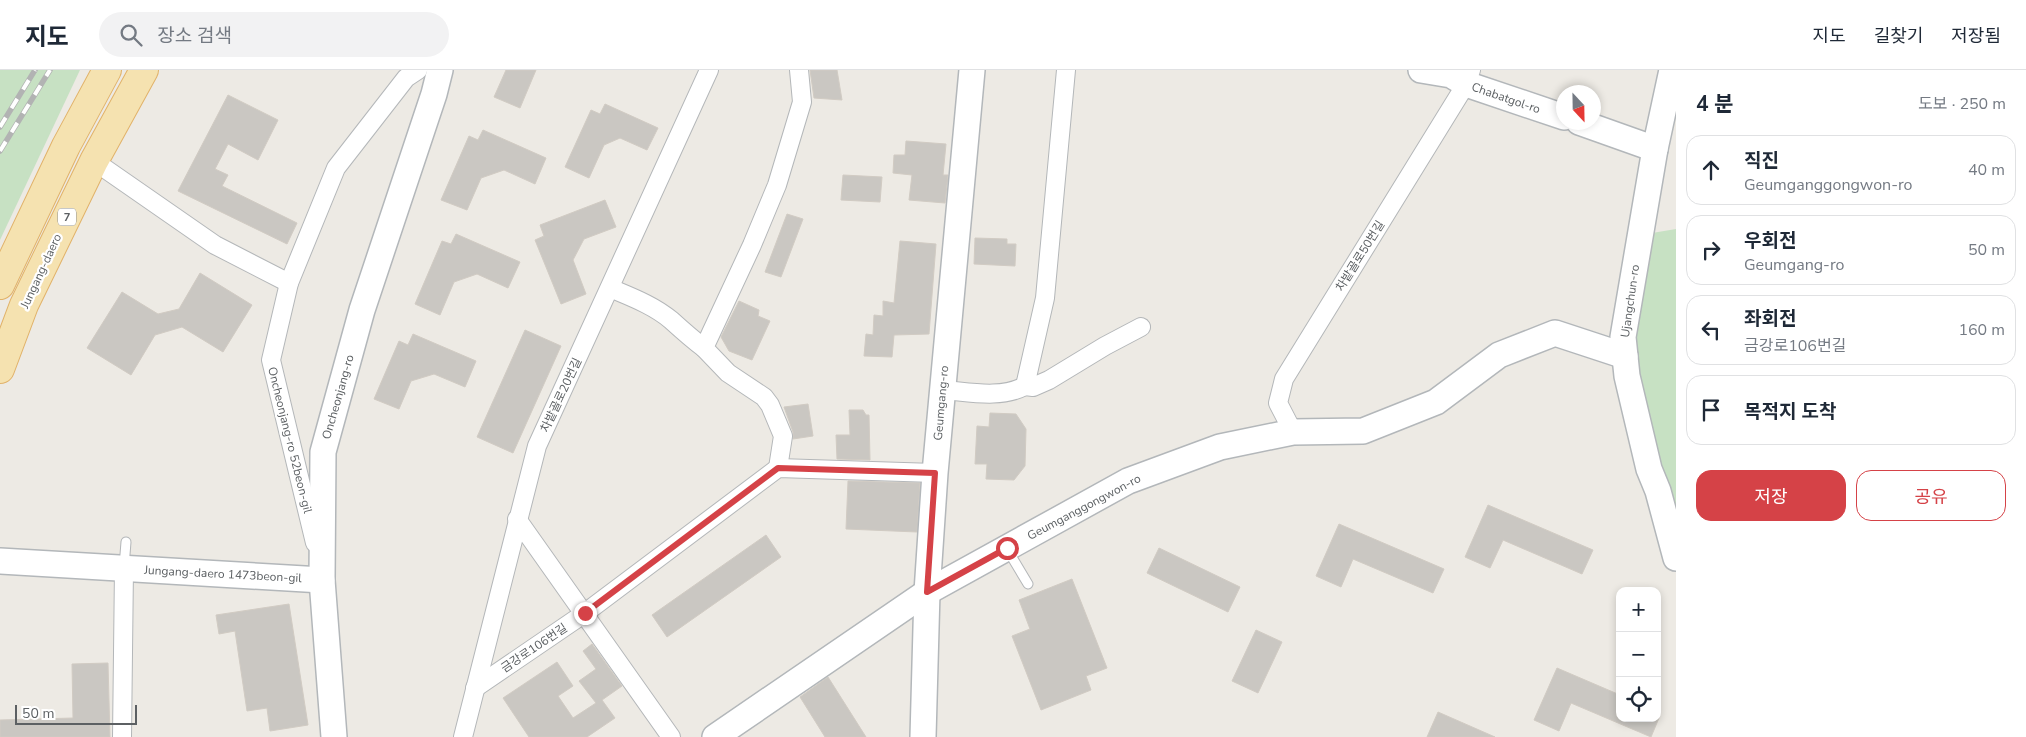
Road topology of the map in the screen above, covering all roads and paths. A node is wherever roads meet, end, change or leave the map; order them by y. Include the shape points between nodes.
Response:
1 (107, 70) edge
2 (144, 70) edge
3 (418, 70) edge
4 (440, 70) edge
5 (709, 70) edge
6 (799, 70) edge
7 (972, 70) edge
8 (1066, 70) edge
9 (1421, 70) edge
10 (1672, 70) edge
11 (1468, 77) edge
12 (1556, 114) edge
13 (1601, 130) edge
14 (1654, 148) junction
15 (94, 161) junction
16 (289, 283) junction
17 (0, 285) edge
18 (610, 288) junction
19 (1141, 327) dead end
20 (704, 348) junction
21 (1624, 356) junction
22 (0, 369) edge
23 (1025, 386) junction
24 (943, 390) junction
25 (1293, 432) junction
26 (778, 468) junction
27 (935, 473) junction
28 (517, 519) junction
29 (126, 542) dead end
30 (1007, 548) junction
31 (1676, 558) edge
32 (0, 561) edge
33 (124, 568) junction
34 (322, 580) junction
35 (1028, 584) dead end
36 (927, 592) junction
37 (585, 613) junction
38 (475, 688) junction
39 (122, 737) edge
40 (334, 737) edge
41 (463, 737) edge
42 (671, 737) edge
43 (715, 737) edge
44 (923, 737) edge

1 - 17 main road via 66,146
2 - 15 main road, Jungang-daero / 7
3 - 16 street, Oncheonjang-ro 52beon-gil via 406,78 336,168
4 - 34 street, Oncheonjang-ro via 362,310 323,452
5 - 18 street, 차밭골로20번길
6 - 20 street via 802,102 777,185
7 - 24 street, Geumgang-ro
8 - 23 street via 1045,298
9 - 11 street, Chabatgol-ro
10 - 14 street, Ujangchun-ro
11 - 12 street, Chabatgol-ro
11 - 25 street, 차밭골로50번길 via 1284,379 1278,403
13 - 14 street
14 - 21 street, Ujangchun-ro via 1623,337
15 - 16 street via 215,245
15 - 22 main road, Jungang-daero / 7 via 24,305
16 - 34 street, Oncheonjang-ro 52beon-gil via 271,360
18 - 20 street via 646,304
18 - 28 street, 차밭골로20번길 via 537,446
19 - 23 street via 1049,380 1033,387
20 - 26 street via 728,373 764,397 770,405 782,436
21 - 25 street, Geumganggongwon-ro via 1556,333 1499,355 1436,402 1363,431
21 - 31 street, Ujangchun-ro via 1649,468 1664,494
23 - 24 street via 1014,392 993,394
24 - 27 street, Geumgang-ro
25 - 30 street, Geumganggongwon-ro via 1220,447 1128,481
26 - 27 street
26 - 37 street, 금강로106번길
27 - 36 street, Geumgang-ro
28 - 37 street
28 - 38 street, 차밭골로20번길
29 - 33 lane
30 - 35 lane
30 - 36 street, Geumganggongwon-ro
32 - 33 street, Jungang-daero 1473beon-gil
33 - 34 street, Jungang-daero 1473beon-gil
33 - 39 street
34 - 40 street, Oncheonjang-ro
36 - 43 street, Geumganggongwon-ro
36 - 44 street, Geumgang-ro
37 - 38 street, 금강로106번길
37 - 42 street
38 - 41 street, 차밭골로20번길

